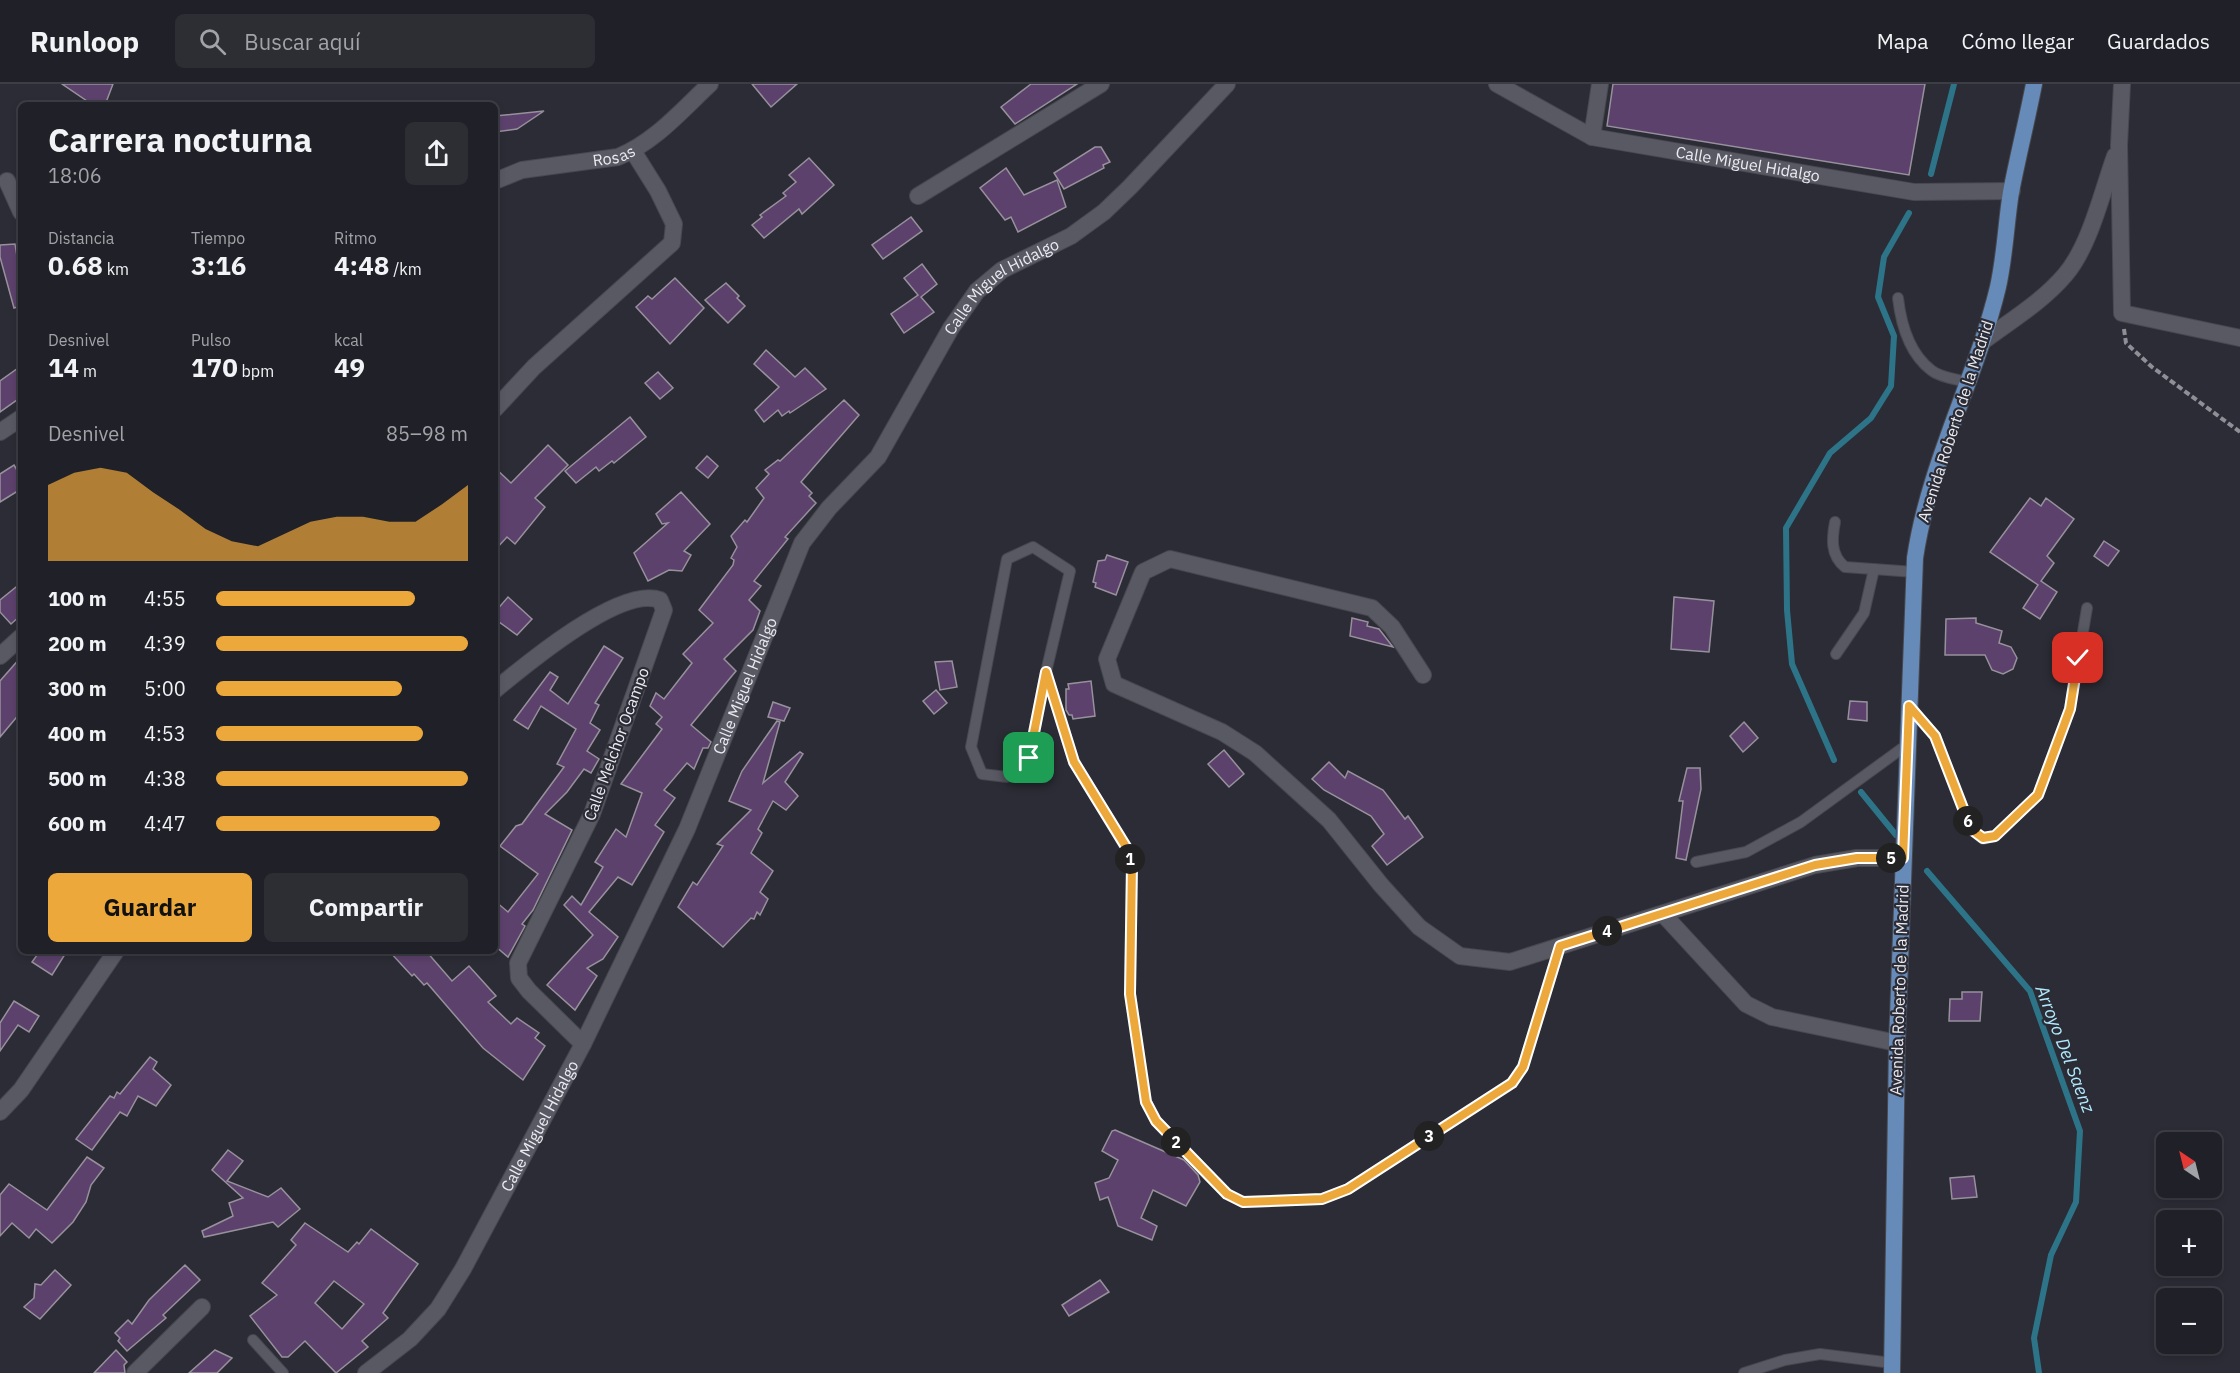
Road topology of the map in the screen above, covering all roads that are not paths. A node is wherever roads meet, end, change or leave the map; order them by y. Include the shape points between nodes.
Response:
1 (710, 84) edge
2 (1101, 84) edge
3 (1227, 84) edge
4 (1497, 84) edge
5 (1600, 84) edge
6 (2034, 84) edge
7 (2122, 84) edge
8 (1592, 137) junction
9 (2119, 145) junction
10 (633, 151) junction
11 (498, 180) edge
12 (7, 181) dead end
13 (2012, 191) junction
14 (918, 196) dead end
15 (18, 205) edge
16 (1898, 298) dead end
17 (2240, 338) edge
18 (1982, 342) junction
19 (1966, 382) junction
20 (498, 406) edge
21 (18, 420) edge
22 (0, 432) edge
23 (1835, 522) dead end
24 (1874, 569) junction
25 (1915, 572) junction
26 (2087, 608) dead end
27 (18, 640) edge
28 (1836, 654) dead end
29 (0, 657) edge
30 (1046, 672) junction
31 (1423, 675) dead end
32 (498, 688) edge
33 (1909, 706) junction
34 (1908, 744) junction
35 (1903, 858) junction
36 (1696, 862) dead end
37 (1663, 914) junction
38 (1560, 946) junction
39 (114, 954) edge
40 (1896, 1043) junction
41 (583, 1044) junction
42 (0, 1112) edge
43 (202, 1307) dead end
44 (253, 1340) dead end
45 (1892, 1368) edge
46 (135, 1373) edge
47 (283, 1373) edge
48 (366, 1373) edge
49 (1744, 1373) edge

1 - 10 street, Rosas
2 - 14 street
3 - 41 street, Calle Miguel Hidalgo via 1104,212 1071,236 1002,270 977,291 951,328 878,456 802,543 687,829
4 - 8 street, Calle Miguel Hidalgo
5 - 8 street
6 - 13 main road, Avenida Roberto de la Madrid
7 - 9 street
8 - 13 street, Calle Miguel Hidalgo via 1914,192
9 - 17 street via 2122,313
9 - 18 street via 2088,234 2066,274 2042,298
10 - 11 street, Rosas via 618,157 522,170
10 - 20 street via 674,224 672,243 534,367
12 - 15 street
13 - 18 main road, Avenida Roberto de la Madrid via 1998,286
16 - 19 lane via 1901,326 1917,356 1932,371
18 - 19 main road, Avenida Roberto de la Madrid
19 - 25 main road, Avenida Roberto de la Madrid via 1920,523
21 - 22 street
23 - 24 lane via 1831,541 1840,563 1845,567
24 - 25 lane
24 - 28 lane via 1864,614
25 - 33 main road, Avenida Roberto de la Madrid
26 - 33 lane via 2070,709 2038,795 1995,836 1983,838 1971,829 1935,736
27 - 29 street
30 - 30 lane via 1070,571 1033,547 1007,559 971,747 982,774 1007,777 1029,758
30 - 38 lane via 1074,762 1128,850 1132,864 1130,994 1146,1102 1156,1121 1227,1194 1243,1202 1322,1199 1348,1189 1512,1083 1523,1067
31 - 38 street via 1392,627 1372,608 1170,560 1143,572 1107,659 1114,684 1222,732 1255,753 1329,820 1419,927 1460,956 1509,962
32 - 41 street, Calle Melchor Ocampo via 578,628 622,603 648,596 660,600 664,610 592,814 518,963 519,978 529,991
33 - 34 main road, Avenida Roberto de la Madrid
34 - 35 main road, Avenida Roberto de la Madrid
34 - 36 lane via 1801,822 1746,852
35 - 37 street via 1857,858 1815,865
35 - 40 main road, Avenida Roberto de la Madrid
37 - 38 street
37 - 40 street via 1746,1004 1772,1017
39 - 42 street via 27,1081
40 - 45 main road, Avenida Roberto de la Madrid
41 - 48 street, Calle Miguel Hidalgo via 438,1309 410,1339
43 - 46 street
44 - 47 lane
45 - 49 lane via 1820,1353

